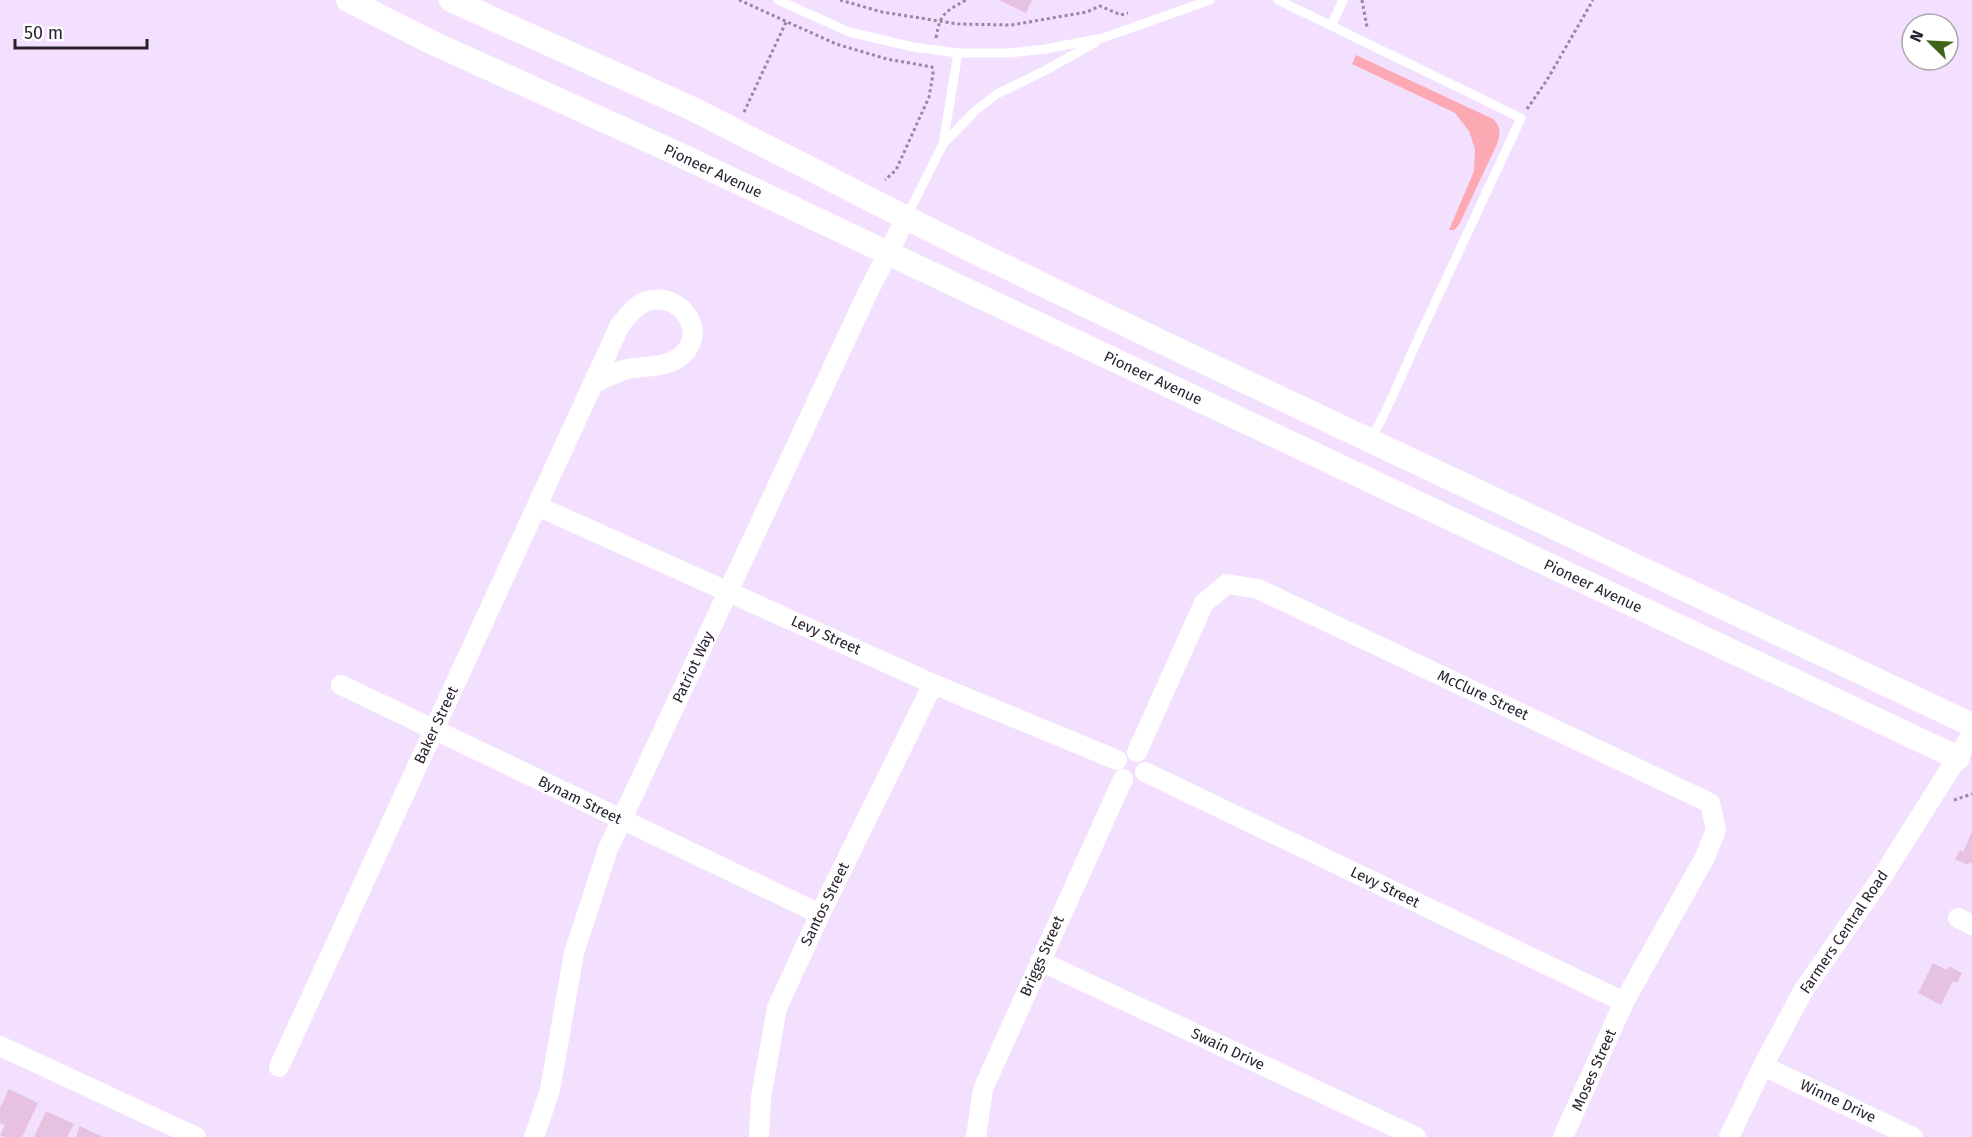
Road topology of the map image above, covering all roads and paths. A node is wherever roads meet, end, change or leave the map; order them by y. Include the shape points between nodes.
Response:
1 (348, 0) edge
2 (451, 0) edge
3 (739, 0) edge
4 (778, 0) edge
5 (840, 0) edge
6 (966, 0) edge
7 (1210, 0) edge
8 (1278, 0) edge
9 (1343, 0) edge
10 (1362, 0) edge
11 (1593, 0) edge
12 (793, 7) junction
13 (1130, 12) dead end
14 (939, 21) junction
15 (786, 22) junction
16 (1331, 26) junction
17 (1367, 27) dead end
18 (1103, 38) junction
19 (933, 50) junction
20 (958, 53) junction
21 (932, 67) junction
22 (744, 112) dead end
23 (1521, 118) junction
24 (943, 144) junction
25 (885, 180) dead end
26 (907, 216) junction
27 (887, 253) junction
28 (593, 383) junction
29 (1241, 420) junction
30 (1370, 440) junction
31 (537, 506) junction
32 (729, 592) junction
33 (933, 684) junction
34 (340, 686) dead end
35 (1972, 725) edge
36 (434, 729) junction
37 (1972, 734) edge
38 (1137, 752) junction
39 (1965, 761) edge
40 (1120, 770) junction
41 (1145, 772) junction
42 (1972, 795) edge
43 (1954, 800) dead end
44 (621, 820) junction
45 (820, 914) junction
46 (1040, 961) junction
47 (1624, 1002) junction
48 (0, 1046) edge
49 (1763, 1066) junction
50 (279, 1067) dead end
51 (196, 1137) edge
52 (534, 1137) edge
53 (759, 1137) edge
54 (976, 1137) edge
55 (1416, 1137) edge
56 (1563, 1137) edge
57 (1729, 1137) edge
58 (1913, 1137) edge

1 - 27 street, Pioneer Avenue
2 - 26 street via 693,109
3 - 15 path
4 - 12 lane
5 - 14 path via 882,12
6 - 14 path
7 - 18 lane
8 - 16 lane
9 - 16 lane
10 - 17 path
11 - 23 path
12 - 15 path
12 - 19 lane via 849,32
13 - 14 path via 1121,15 1100,6 1087,12 1011,25
14 - 19 path
15 - 21 path via 836,44
15 - 22 path
16 - 23 lane
18 - 20 lane via 1045,50
18 - 24 lane via 998,94 977,109
19 - 20 lane
19 - 21 path
20 - 24 lane
21 - 25 path via 929,97 896,170
23 - 30 lane
24 - 26 lane
26 - 27 street, Patriot Way
26 - 30 street
27 - 29 street, Pioneer Avenue
27 - 32 street, Patriot Way
28 - 28 street, Baker Street via 620,325 645,302 664,299 679,305 689,317 693,333 688,349 675,360 626,370
28 - 31 street, Baker Street
29 - 30 street via 1261,415 1352,457
29 - 39 street, Pioneer Avenue
30 - 35 street
31 - 32 street, Levy Street
31 - 36 street, Baker Street
32 - 33 street, Levy Street
32 - 44 street, Patriot Way
33 - 40 street, Levy Street
33 - 45 street, Santos Street
34 - 36 street, Bynam Street
36 - 44 street, Bynam Street
36 - 50 street, Baker Street
37 - 39 street, Farmers Central Road
38 - 40 street via 1127,751
38 - 41 street via 1144,758
38 - 47 street, McClure Street via 1204,603 1227,584 1258,589 1710,803 1716,830 1705,857
39 - 49 street, Farmers Central Road via 1803,991
40 - 41 street via 1133,781
40 - 46 street, Briggs Street
41 - 47 street, Levy Street
42 - 43 path
44 - 45 street, Bynam Street
44 - 52 street, Patriot Way via 574,953 550,1090
45 - 53 street, Santos Street via 777,1008 761,1097
46 - 54 street, Briggs Street via 983,1089
46 - 55 street, Swain Drive
47 - 56 street, Moses Street
48 - 51 street
49 - 57 street, Farmers Central Road
49 - 58 street, Winne Drive

